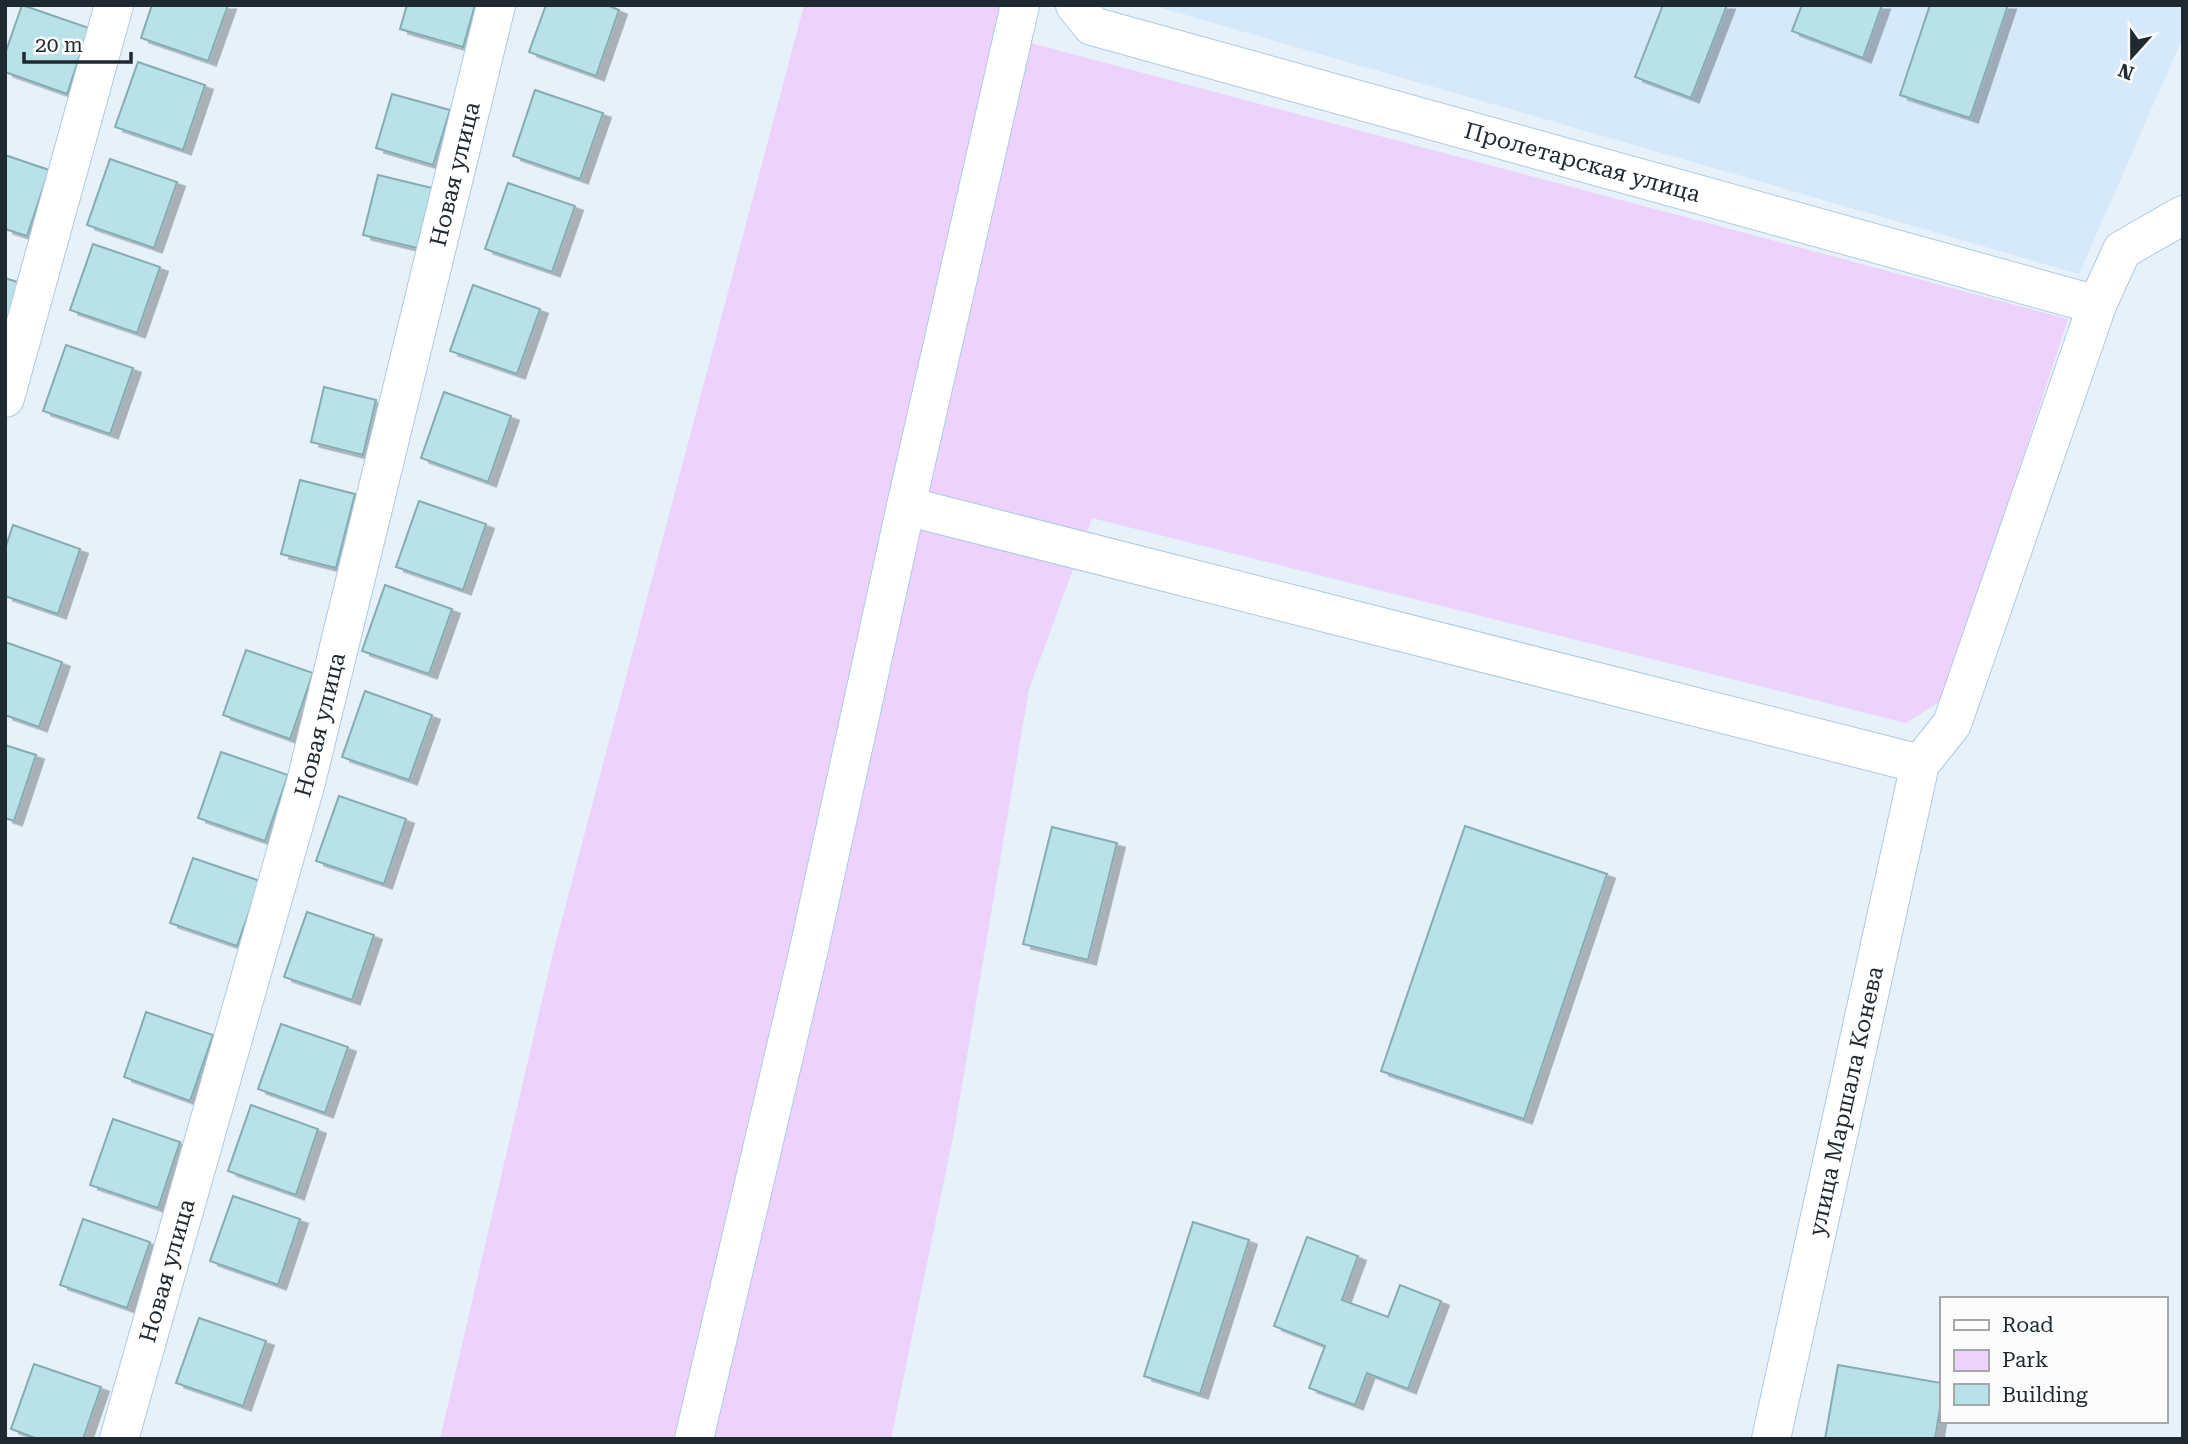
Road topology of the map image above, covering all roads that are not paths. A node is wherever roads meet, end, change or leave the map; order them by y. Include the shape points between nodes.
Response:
1 (114, 5) edge
2 (496, 5) edge
3 (1020, 5) edge
4 (1075, 5) edge
5 (2183, 215) edge
6 (2097, 305) junction
7 (5, 398) edge
8 (906, 506) junction
9 (1920, 764) junction
10 (120, 1439) edge
11 (694, 1439) edge
12 (1771, 1439) edge

1 - 7 street
2 - 10 street, Новая улица via 306,782
3 - 8 street
4 - 6 street, Пролетарская улица via 1092,26
5 - 6 street via 2122,250
6 - 9 street via 1952,724
8 - 9 street
8 - 11 street via 809,949
9 - 12 street, улица Маршала Конева

